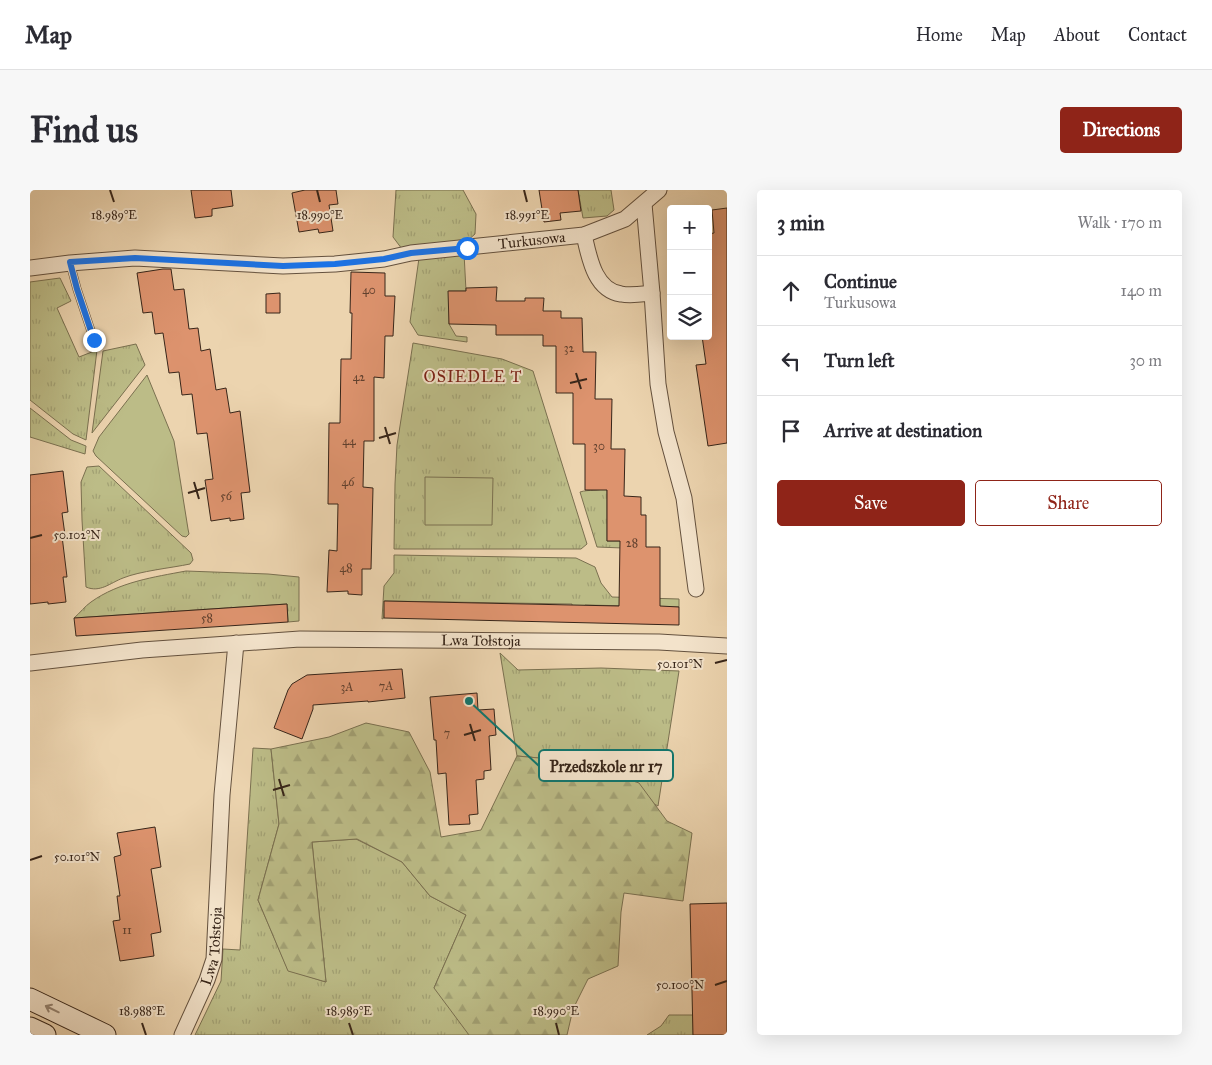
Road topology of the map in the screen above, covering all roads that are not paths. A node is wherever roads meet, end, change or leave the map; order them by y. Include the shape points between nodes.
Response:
1 (659, 190) edge
2 (644, 204) junction
3 (584, 234) junction
4 (77, 262) junction
5 (30, 268) edge
6 (652, 293) junction
7 (94, 340) dead end
8 (696, 589) dead end
9 (236, 643) junction
10 (727, 646) edge
11 (30, 662) edge
12 (30, 999) edge
13 (30, 1028) edge
14 (44, 1035) edge
15 (105, 1035) edge
16 (182, 1035) edge

1 - 2 street, Turkusowa
2 - 3 street, Turkusowa via 625,219
2 - 6 street
3 - 4 street, Turkusowa via 335,264 283,266 135,258
3 - 6 street, Turkusowa via 590,263 599,280 610,291 622,295
4 - 5 street, Turkusowa
4 - 7 lane via 77,289
6 - 8 street via 658,384 666,432 684,498
9 - 10 street, Lwa Tołstoja via 300,639 659,642
9 - 11 street, Lwa Tołstoja
9 - 16 street, Lwa Tołstoja via 222,795 214,959
15 -> 12 street
13 - 14 street

